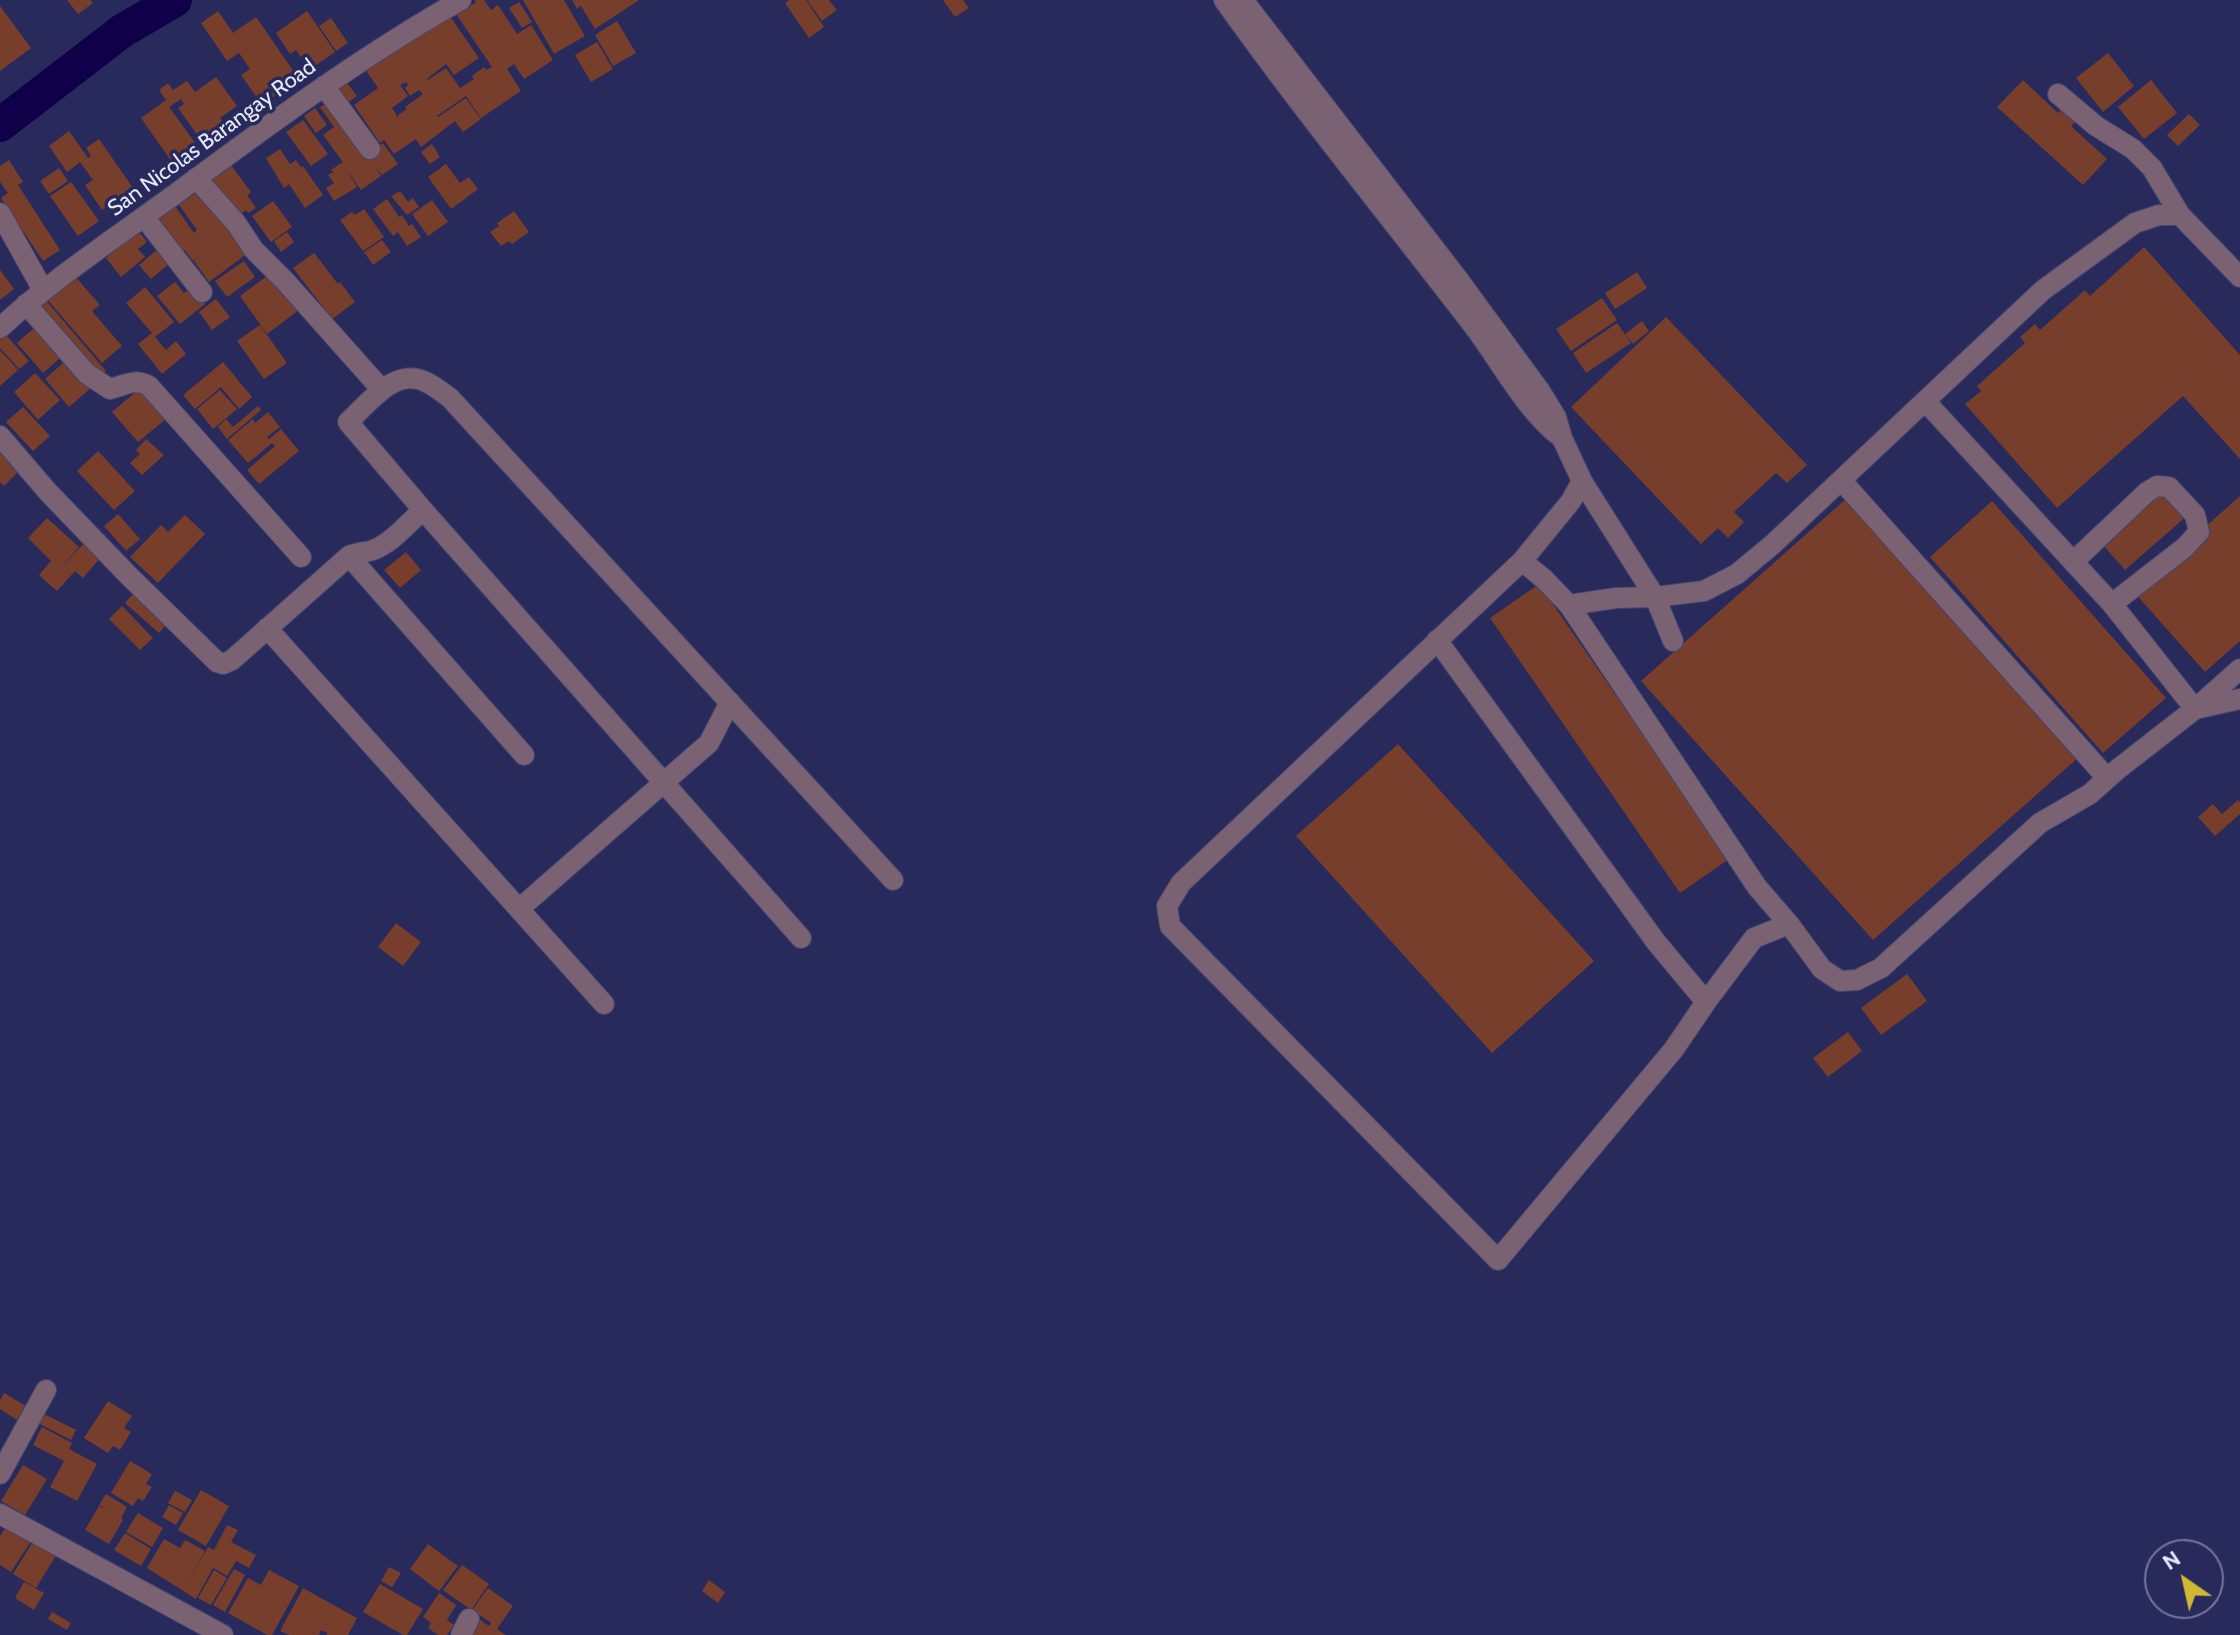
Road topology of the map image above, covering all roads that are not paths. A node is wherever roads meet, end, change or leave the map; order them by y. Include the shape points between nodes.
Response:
1 (461, 0) edge
2 (1224, 0) edge
3 (1243, 0) edge
4 (1264, 42) junction
5 (324, 86) junction
6 (2058, 94) dead end
7 (370, 149) dead end
8 (196, 178) junction
9 (0, 213) edge
10 (2180, 215) junction
11 (144, 217) junction
12 (2240, 277) edge
13 (43, 290) junction
14 (202, 292) dead end
15 (26, 304) junction
16 (0, 328) edge
17 (382, 390) junction
18 (1925, 401) junction
19 (0, 436) edge
20 (1841, 480) junction
21 (1582, 481) junction
22 (423, 510) junction
23 (349, 556) junction
24 (301, 557) dead end
25 (1522, 561) junction
26 (2073, 562) junction
27 (1655, 597) junction
28 (2112, 604) junction
29 (1569, 605) junction
30 (267, 628) junction
31 (1437, 640) junction
32 (1673, 641) dead end
33 (2240, 669) edge
34 (2240, 699) edge
35 (730, 702) junction
36 (2195, 709) junction
37 (524, 755) dead end
38 (2107, 778) junction
39 (665, 782) junction
40 (893, 880) dead end
41 (519, 909) junction
42 (1789, 924) junction
43 (801, 938) dead end
44 (1706, 1002) junction
45 (604, 1004) dead end
46 (46, 1390) dead end
47 (0, 1474) edge
48 (0, 1514) edge
49 (223, 1635) edge

1 - 5 street, San Nicolas Barangay Road
2 - 4 street
3 - 4 street
4 - 21 street via 1544,425 1562,438
5 - 7 street
5 - 8 street, San Nicolas Barangay Road
6 - 10 street via 2133,149 2152,168
8 - 11 street, San Nicolas Barangay Road
8 - 17 street
9 - 13 street
10 - 12 street
10 - 18 street via 2135,223 2055,281
11 - 13 street, San Nicolas Barangay Road
11 - 14 street
13 - 15 street, San Nicolas Barangay Road
15 - 16 street, San Nicolas Barangay Road
15 - 24 street via 99,383 110,389 133,381 149,386
17 - 22 street via 348,422
17 - 35 street via 393,380 409,378 426,381 450,398
18 - 20 street
18 - 26 street
19 - 30 street via 48,492 217,662 232,660
20 - 27 street via 1737,574 1704,591
20 - 38 street
21 - 25 street
21 - 27 street
22 - 23 street via 383,545
22 - 39 street
23 - 30 street
23 - 37 street
25 - 29 street
25 - 31 street
26 - 28 street
26 - 28 street via 2147,492 2169,487 2178,496 2195,515 2199,532
27 - 29 street
27 - 32 street
28 - 36 street
29 - 42 street via 1757,887
30 - 41 street
31 - 44 street via 1656,942
31 - 44 street via 1181,883 1167,906 1170,926 1498,1260 1674,1049
33 - 36 street
34 - 36 street
35 - 39 street via 709,743
35 - 40 street
36 - 38 street
38 - 42 street via 2040,823 1881,968 1857,980 1840,981 1822,969
39 - 41 street
39 - 43 street
41 - 45 street
42 - 44 street via 1754,938
46 - 47 street
48 - 49 street

